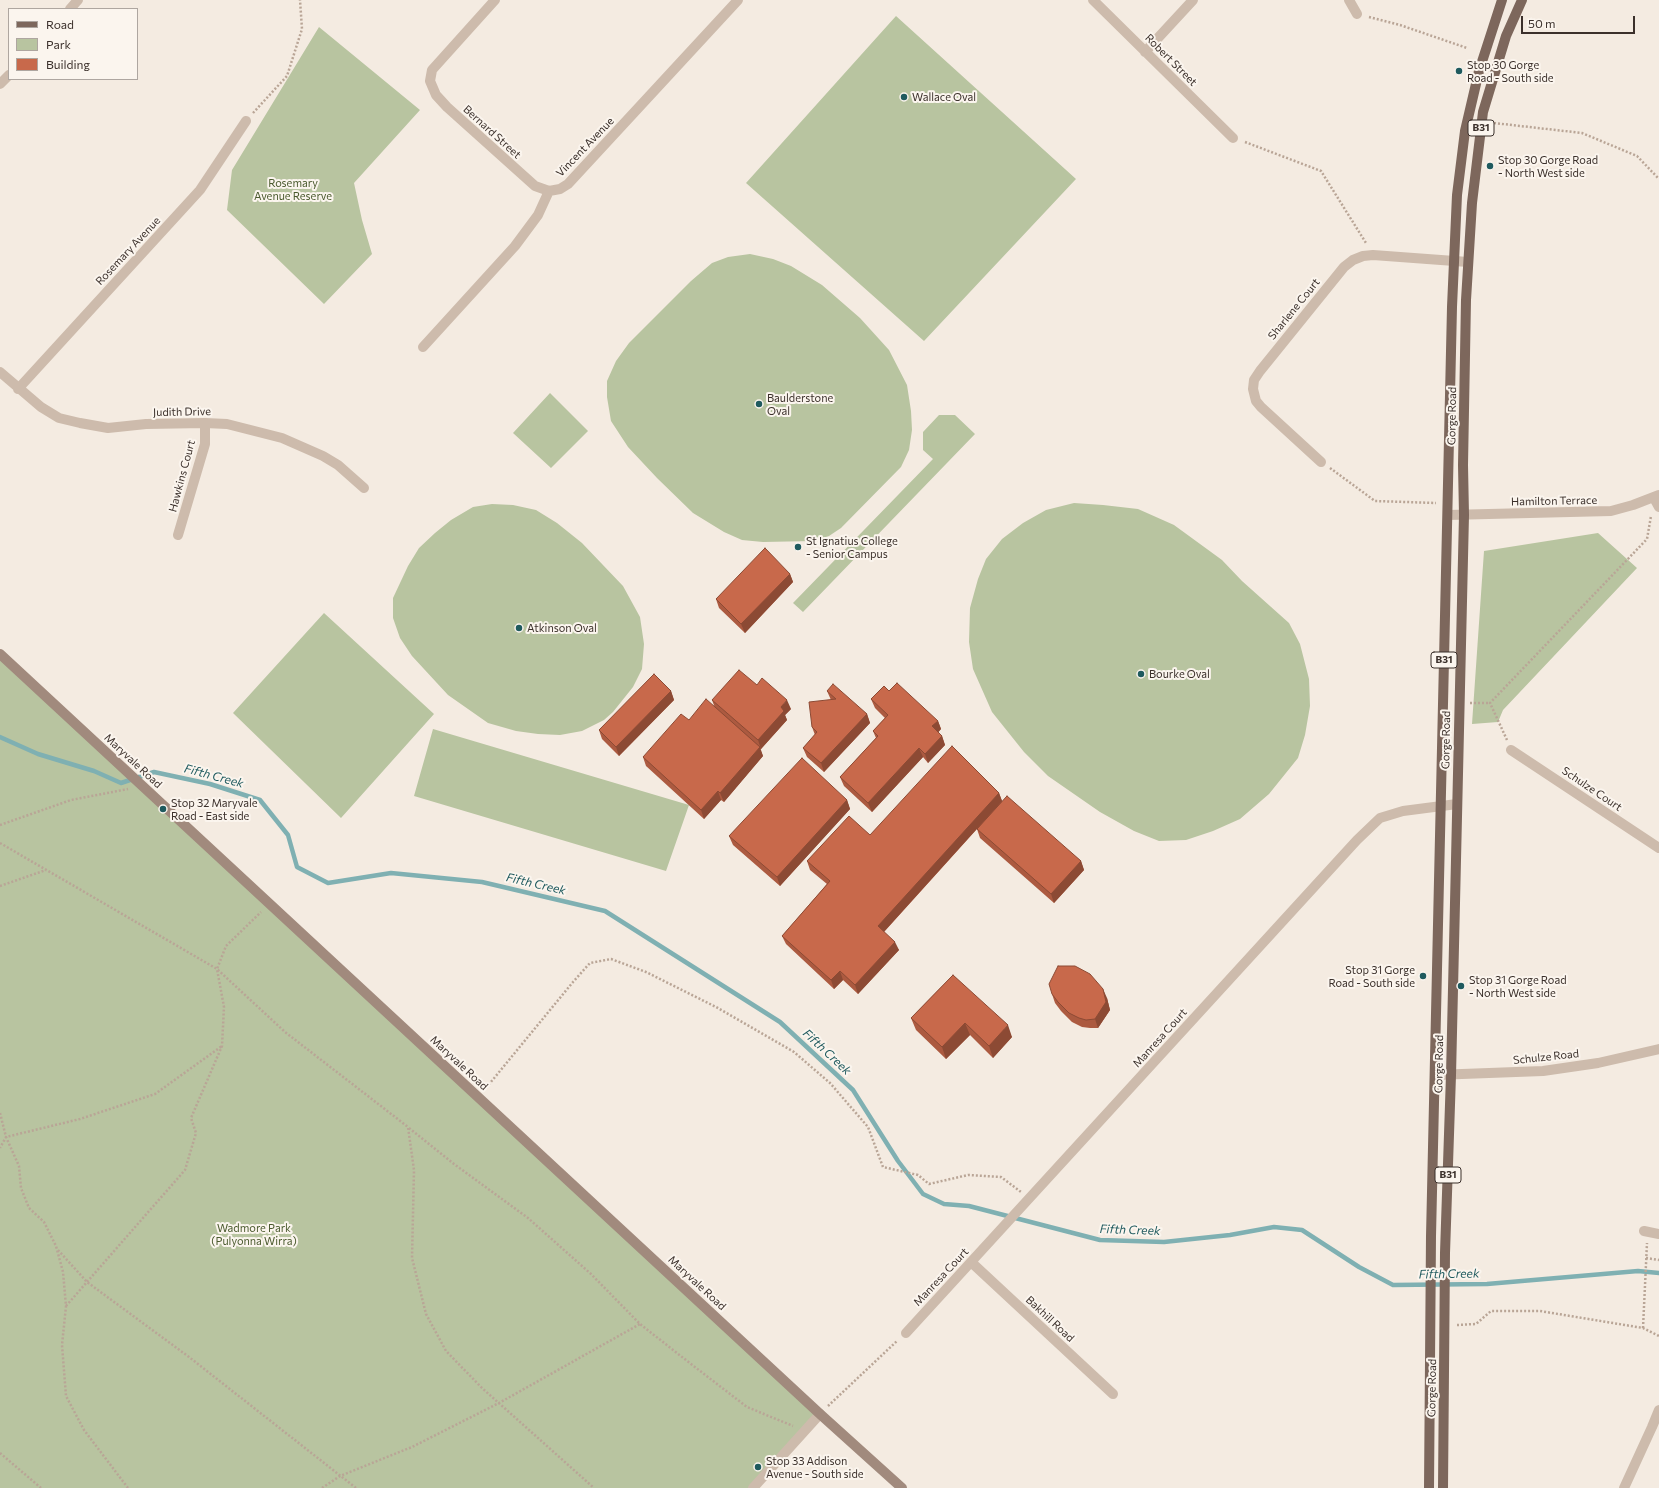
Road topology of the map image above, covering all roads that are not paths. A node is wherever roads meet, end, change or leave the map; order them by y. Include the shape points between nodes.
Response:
1 (78, 0) edge
2 (495, 0) edge
3 (738, 0) edge
4 (1093, 0) edge
5 (1193, 0) edge
6 (1349, 0) edge
7 (1502, 0) edge
8 (1522, 0) edge
9 (71, 8) edge
10 (1357, 14) road end
11 (1145, 52) junction
12 (8, 76) edge
13 (0, 84) edge
14 (246, 121) road end
15 (1233, 138) road end
16 (549, 191) junction
17 (1454, 261) junction
18 (1468, 262) junction
19 (424, 346) dead end
20 (0, 372) edge
21 (18, 389) junction
22 (205, 423) junction
23 (1321, 462) road end
24 (364, 488) dead end
25 (1656, 496) edge
26 (1659, 507) edge
27 (1448, 515) junction
28 (1464, 515) junction
29 (178, 535) dead end
30 (0, 654) edge
31 (1511, 750) road end
32 (1457, 804) junction
33 (1440, 806) junction
34 (1659, 848) edge
35 (1659, 1049) edge
36 (1435, 1075) junction
37 (1451, 1075) junction
38 (1646, 1232) road end
39 (1659, 1234) edge
40 (972, 1262) junction
41 (906, 1333) road end
42 (1113, 1394) dead end
43 (1659, 1410) edge
44 (820, 1414) junction
45 (753, 1488) edge
46 (902, 1488) edge
47 (1429, 1488) edge
48 (1443, 1488) edge
49 (1624, 1488) edge

1 - 9 street
2 - 16 street, Bernard Street via 432,70 430,80 436,95 447,107 535,186
3 - 16 street, Vincent Avenue via 568,184
4 - 11 street, Robert Street
5 - 11 street
6 - 10 street
7 - 17 main road, Gorge Road / B31 via 1479,71 1465,131 1457,195
8 - 18 main road, Gorge Road / B31 via 1506,36 1483,112
11 - 15 street, Robert Street
12 - 13 street
14 - 21 street, Rosemary Avenue via 200,190
16 - 19 street via 538,215 515,246
17 - 18 street, Sharlene Court
17 - 23 street, Sharlene Court via 1373,255 1353,260 1344,267 1254,380 1254,395 1261,407
17 - 27 main road, Gorge Road / B31
18 - 28 main road, Gorge Road / B31
20 - 21 street, Judith Drive
21 - 22 street, Judith Drive via 59,418 80,423 108,428 146,424
22 - 24 street, Judith Drive via 227,424 282,438 338,465
22 - 29 street, Hawkins Court via 205,444
25 - 26 street
25 - 28 street, Hamilton Terrace via 1611,511
27 - 28 street, Hamilton Terrace
27 - 33 main road, Gorge Road / B31
28 - 32 main road, Gorge Road / B31
30 - 44 main road, Maryvale Road
31 - 34 street, Schulze Court
32 - 33 street, Manresa Court
32 - 37 main road, Gorge Road / B31
33 - 36 main road, Gorge Road / B31
33 - 40 street, Manresa Court via 1403,811 1380,818 1357,840
35 - 37 street, Schulze Road via 1598,1063 1543,1071
36 - 37 street, Schulze Road
36 - 47 main road, Gorge Road / B31
37 - 48 main road, Gorge Road / B31 via 1444,1325
38 - 39 street
40 - 41 street, Manresa Court
40 - 42 street, Bakhill Road
43 - 49 street
44 - 45 street
44 - 46 main road, Maryvale Road

